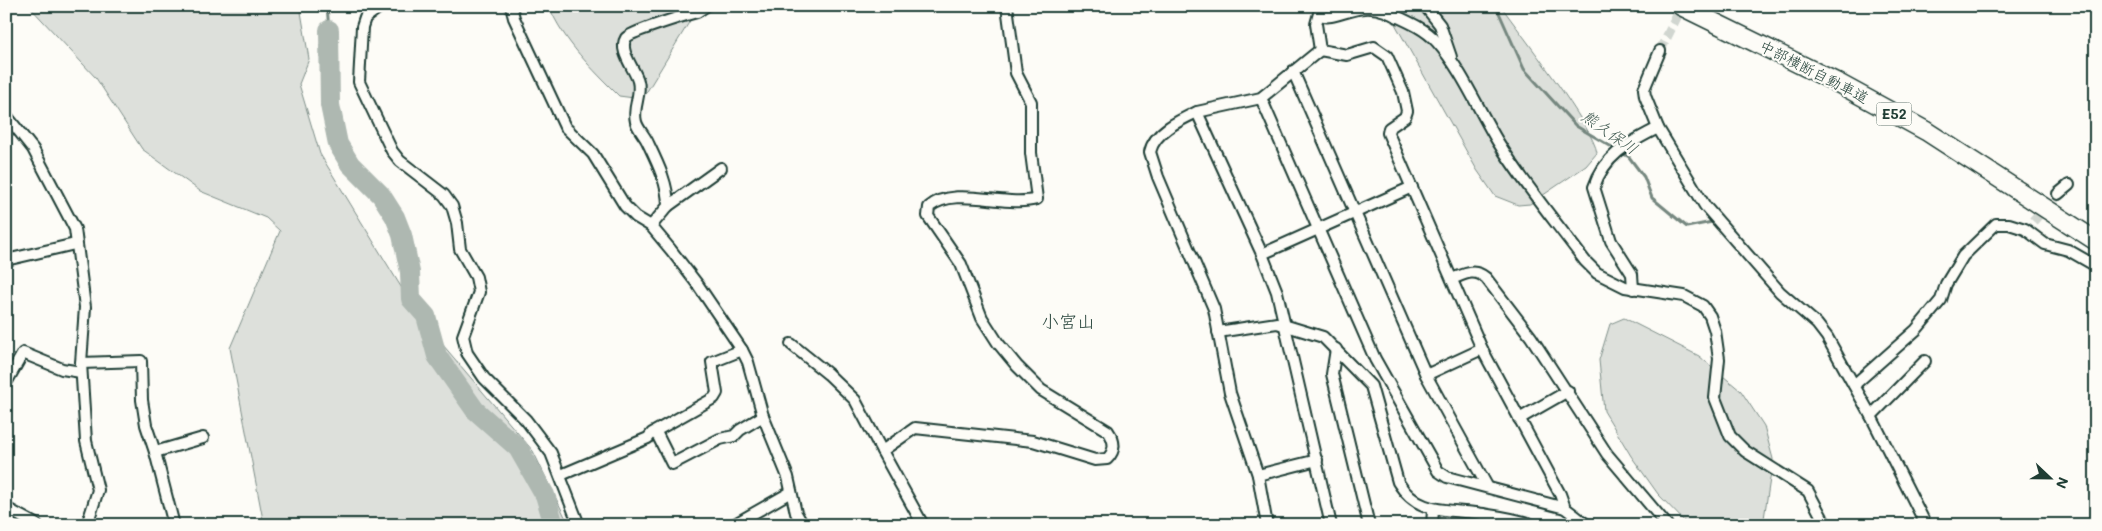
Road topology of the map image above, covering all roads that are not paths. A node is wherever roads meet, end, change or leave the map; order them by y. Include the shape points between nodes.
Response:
1 (381, 6) edge
2 (511, 6) edge
3 (706, 6) edge
4 (1007, 6) edge
5 (1425, 6) edge
6 (1680, 6) edge
7 (1320, 11) edge
8 (1320, 50) junction
9 (1660, 50) tunnel mouth
10 (1453, 63) junction
11 (1293, 71) junction
12 (1261, 98) junction
13 (1197, 112) junction
14 (6, 115) edge
15 (1658, 128) junction
16 (721, 168) dead end
17 (2069, 184) dead end
18 (1412, 187) junction
19 (2058, 194) tunnel mouth
20 (668, 206) junction
21 (1355, 214) junction
22 (2033, 221) tunnel mouth
23 (650, 226) junction
24 (1320, 229) junction
25 (2025, 229) junction
26 (2096, 241) edge
27 (75, 244) junction
28 (1262, 254) junction
29 (6, 260) edge
30 (2096, 266) edge
31 (1452, 279) junction
32 (1633, 289) junction
33 (1286, 325) junction
34 (1218, 332) junction
35 (791, 344) dead end
36 (1336, 349) junction
37 (1482, 349) junction
38 (742, 350) junction
39 (1926, 361) dead end
40 (81, 368) junction
41 (1426, 375) junction
42 (6, 384) edge
43 (1854, 385) junction
44 (1568, 391) junction
45 (763, 416) junction
46 (1871, 416) junction
47 (1519, 419) junction
48 (656, 432) junction
49 (203, 438) dead end
50 (882, 450) junction
51 (155, 452) junction
52 (1317, 460) junction
53 (561, 475) junction
54 (1258, 475) junction
55 (1487, 486) junction
56 (791, 492) junction
57 (6, 508) edge
58 (1565, 508) junction
59 (1433, 510) junction
60 (37, 525) edge
61 (87, 525) edge
62 (174, 525) edge
63 (579, 525) edge
64 (733, 525) edge
65 (803, 525) edge
66 (922, 525) edge
67 (1267, 525) edge
68 (1332, 525) edge
69 (1369, 525) edge
70 (1432, 525) edge
71 (1533, 525) edge
72 (1587, 525) edge
73 (1667, 525) edge
74 (1826, 525) edge
75 (1926, 525) edge

1 - 53 street via 365,18 362,26 358,82 392,151 444,195 452,206 460,249 476,277 479,292 463,336 467,353 484,378 541,439
2 - 23 street via 565,127 593,154 625,206
3 - 20 street via 697,12 630,34 624,44 639,84 634,110 636,124 647,140 666,184
4 - 50 street via 1016,73 1031,102 1031,153 1037,198 1023,202 940,199 929,207 928,216 961,264 982,318 998,343 1041,390 1108,431 1113,438 1114,449 1107,458 1095,460 1033,441 915,428
5 - 10 street via 1440,25
6 - 26 highway, 中部横断自動車道 / E52 via 1838,83 1926,131
7 - 8 street via 1316,24
7 - 10 street via 1326,18 1365,6 1382,10 1424,31 1436,40
8 - 11 street
8 - 18 street via 1347,55 1374,47 1388,56 1407,111 1389,128 1388,133
9 - 15 street via 1644,89
10 - 32 street via 1519,174 1585,261 1604,277
11 - 12 street
11 - 21 street
12 - 13 street
12 - 24 street
13 - 28 street
13 - 34 street via 1156,138 1151,147 1151,157 1214,309
14 - 27 street via 33,149 75,229
15 - 32 street via 1615,152 1601,169 1594,187 1611,241 1632,274
15 - 43 street via 1704,206 1780,292 1818,324
16 - 20 street
17 - 19 street
18 - 21 street
18 - 31 street
20 - 23 street
21 - 24 street
21 - 41 street
22 - 25 street
23 - 38 street via 698,285
24 - 28 street
24 - 55 street via 1375,359 1438,471 1447,477
25 - 30 street via 2045,244 2068,250
25 - 43 street via 1996,224 1987,230 1963,256 1946,284 1941,300 1916,330
27 - 29 street
27 - 40 street via 85,307
28 - 33 street
31 - 37 street
31 - 44 street via 1472,271 1486,278 1532,337
32 - 74 street via 1684,296 1703,306 1715,330 1719,359 1715,398 1730,436 1737,446 1808,491
33 - 34 street via 1257,325
33 - 36 street via 1322,337
33 - 52 street
34 - 54 street via 1230,393
35 - 50 street via 854,400
36 - 59 street via 1370,386 1398,482 1405,494
36 - 69 street via 1332,374
37 - 41 street
37 - 47 street
38 - 45 street
38 - 48 street via 712,362 717,393 714,398
39 - 46 street
40 - 42 street via 62,368 23,353
40 - 51 street via 142,361 142,400
40 - 61 street via 86,441 98,490
41 - 55 street
43 - 46 street
44 - 47 street
44 - 73 street via 1607,454
45 - 48 street via 734,436 720,439 672,464
45 - 56 street
46 - 75 street
47 - 58 street
48 - 53 street
49 - 51 street
50 - 66 street
51 - 62 street
52 - 54 street
52 - 68 street
53 - 63 street
54 - 67 street
55 - 58 street
56 - 64 street
56 - 65 street
57 - 60 street
58 - 72 street
59 - 70 street
59 - 71 street via 1477,513

